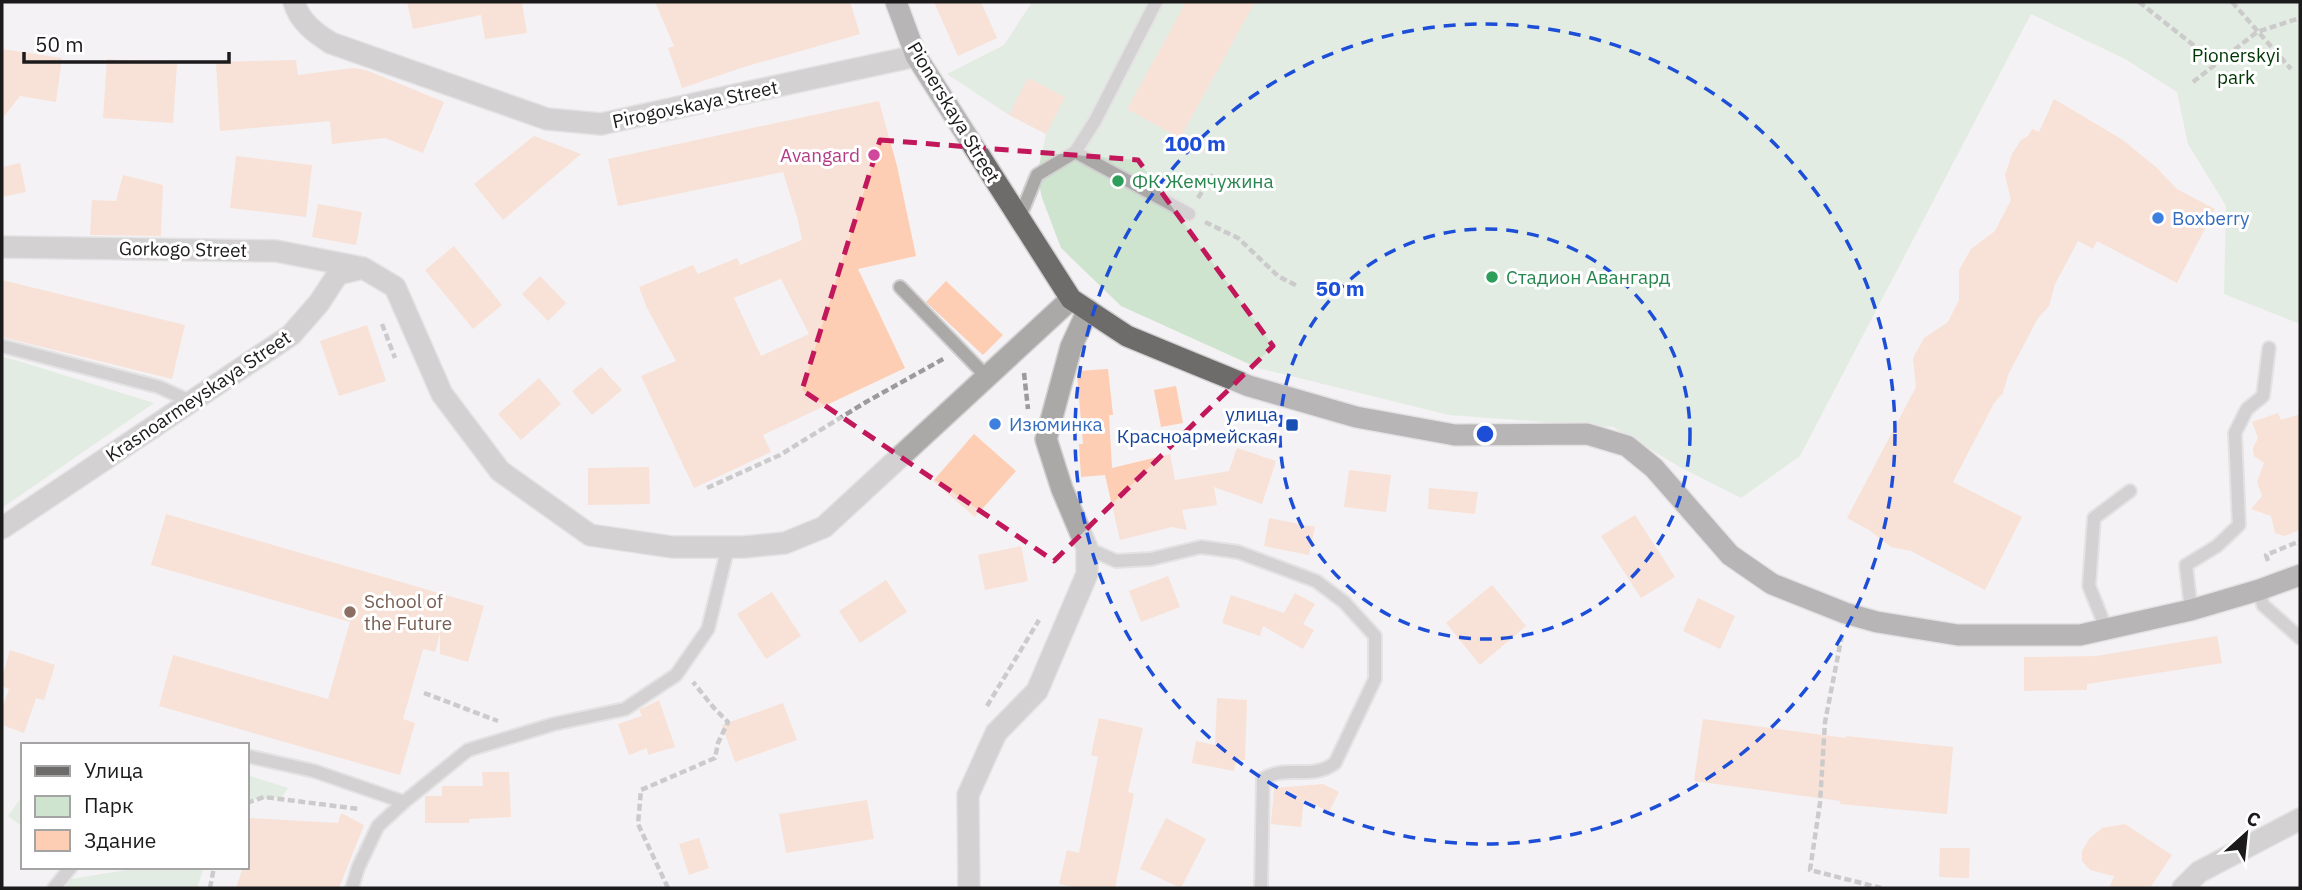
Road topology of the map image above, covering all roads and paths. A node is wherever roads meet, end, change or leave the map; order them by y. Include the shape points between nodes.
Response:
1 (294, 2) edge
2 (896, 2) edge
3 (1156, 2) edge
4 (2139, 2) edge
5 (2232, 2) edge
6 (2300, 18) edge
7 (2257, 32) junction
8 (916, 56) junction
9 (2216, 63) junction
10 (2291, 69) dead end
11 (2193, 82) dead end
12 (1075, 152) junction
13 (1215, 172) dead end
14 (1189, 214) junction
15 (1019, 219) junction
16 (2, 247) edge
17 (363, 268) junction
18 (900, 287) dead end
19 (1298, 287) dead end
20 (1080, 305) junction
21 (384, 328) dead end
22 (2, 345) edge
23 (2269, 348) dead end
24 (962, 350) junction
25 (396, 358) dead end
26 (1023, 361) dead end
27 (986, 376) junction
28 (190, 401) junction
29 (1030, 414) dead end
30 (706, 488) dead end
31 (2130, 491) dead end
32 (2, 528) edge
33 (728, 547) junction
34 (1087, 548) junction
35 (2300, 575) edge
36 (2259, 590) junction
37 (2190, 610) junction
38 (1043, 613) dead end
39 (1845, 613) junction
40 (2107, 631) junction
41 (2300, 638) edge
42 (676, 675) junction
43 (424, 693) dead end
44 (981, 715) dead end
45 (528, 732) junction
46 (248, 756) edge
47 (404, 802) junction
48 (248, 803) edge
49 (316, 803) dead end
50 (2300, 819) edge
51 (69, 869) edge
52 (214, 869) edge
53 (54, 888) edge
54 (210, 888) edge
55 (352, 888) edge
56 (668, 888) edge
57 (969, 888) edge
58 (1261, 888) edge
59 (1881, 888) edge
60 (2183, 888) edge

1 - 8 street, Pirogovskaya Street via 313,32 331,43 547,119 583,123 601,124
2 - 8 main road, Pionerskaya Street
3 - 12 lane
4 - 9 path
5 - 7 path
6 - 7 path
7 - 9 path
7 - 10 path
8 - 15 main road, Pionerskaya Street
9 - 11 path
12 - 14 lane
12 - 15 lane via 1037,175
13 - 14 path
14 - 19 path via 1238,239 1278,276
15 - 20 main road, Pionerskaya Street
16 - 17 street, Gorkogo Street via 276,251
17 - 28 street, Krasnoarmeyskaya Street via 338,274 291,335
17 - 33 street via 395,287 442,394 500,471 590,535 673,547
18 - 24 lane
20 - 27 street
20 - 34 street via 1046,439
20 - 39 main road via 1127,336 1249,386 1356,417 1455,435 1587,434 1627,446 1654,468 1730,555 1772,584
21 - 25 path
22 - 28 lane via 159,387
23 - 37 lane via 2263,396 2247,409 2235,433 2239,525 2186,565
24 - 27 lane
24 - 30 path via 780,455
26 - 29 path
27 - 33 street via 824,527 785,543
28 - 32 street, Krasnoarmeyskaya Street
31 - 40 lane via 2094,518 2089,586
33 - 42 lane via 708,629
34 - 57 street via 1087,574 1037,691 996,733 968,795
34 - 58 lane via 1116,561 1152,559 1201,547 1238,552 1315,581 1344,602 1375,636 1375,679 1335,763 1323,771 1272,773 1263,779
35 - 36 main road
36 - 37 main road
36 - 41 lane via 2263,605
37 - 40 main road
38 - 44 path
39 - 40 main road via 1958,635
39 - 59 path via 1825,722 1810,870
42 - 45 lane via 625,709
42 - 56 path via 694,682 728,722 715,758 640,790 639,824
43 - 45 path
45 - 47 lane via 468,750
46 - 47 lane via 314,771
47 - 55 lane via 378,827
48 - 49 path via 264,797
50 - 60 street via 2199,872
51 - 53 lane
52 - 54 path

